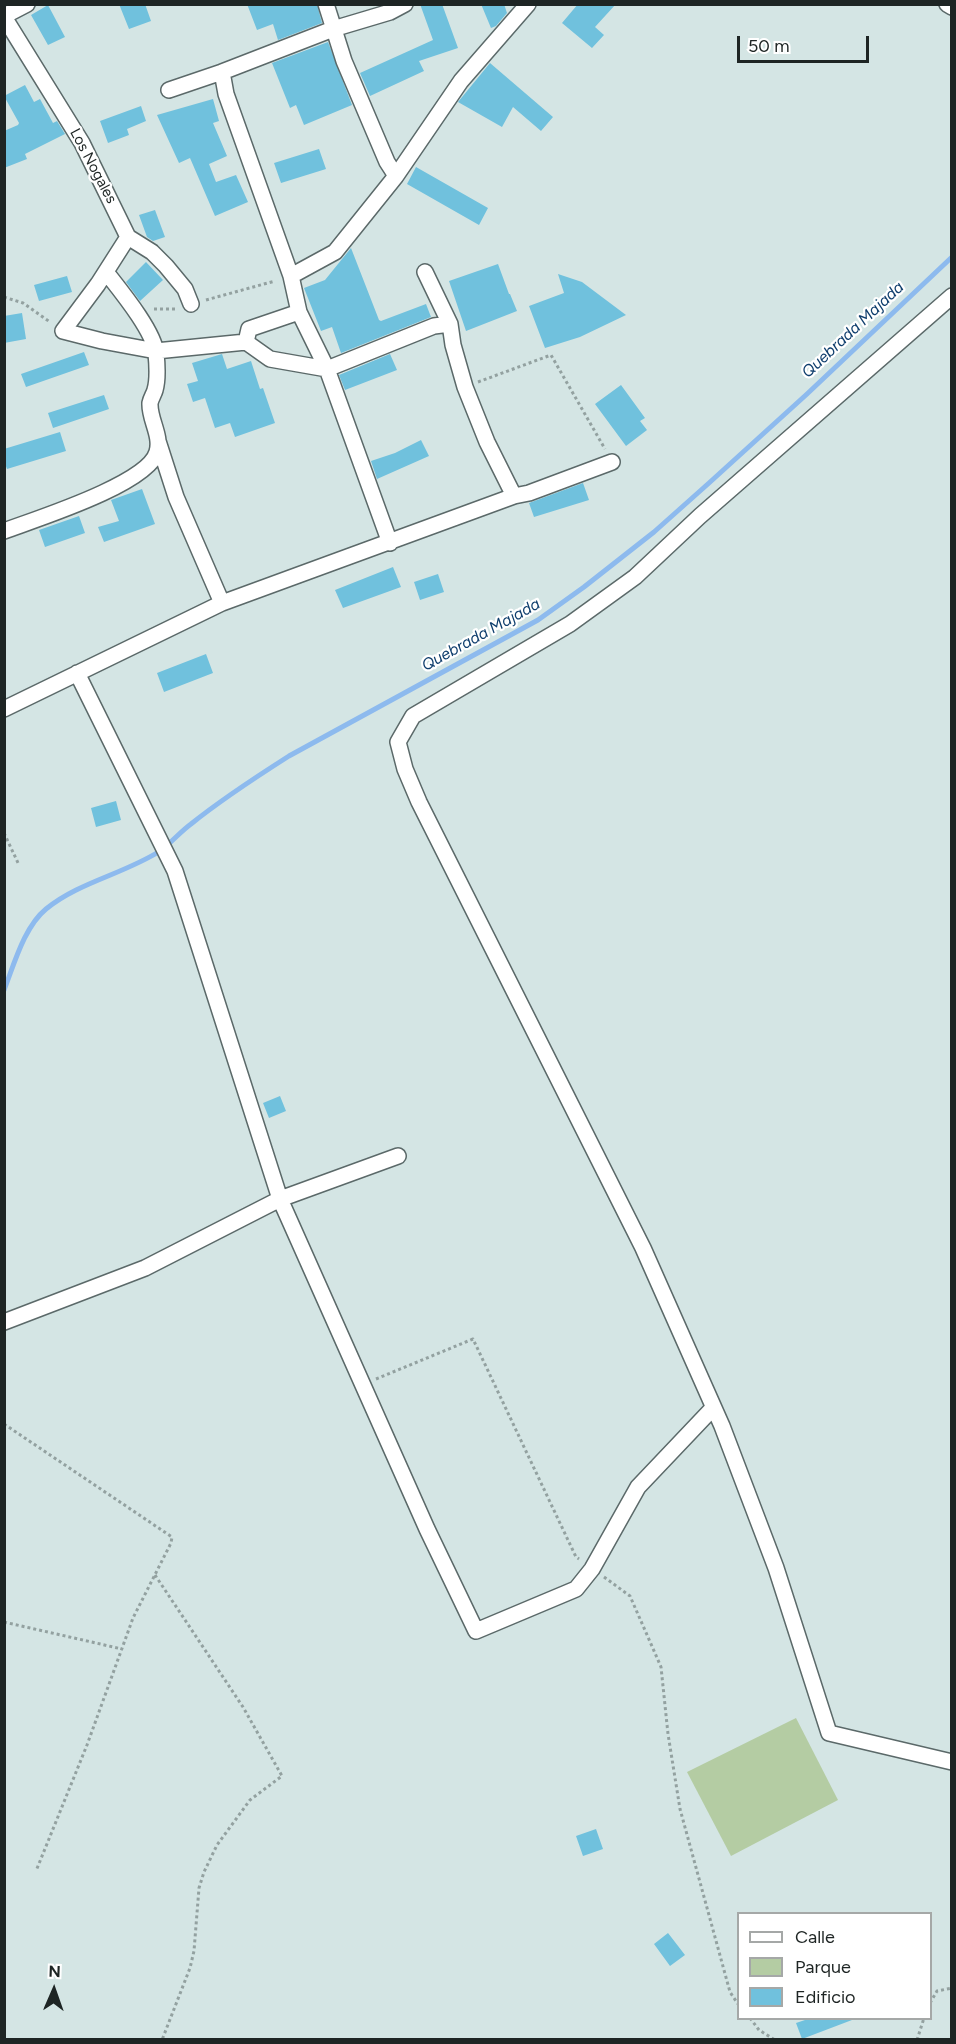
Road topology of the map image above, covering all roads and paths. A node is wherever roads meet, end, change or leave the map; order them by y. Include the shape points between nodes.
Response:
1 (27, 4) edge
2 (326, 4) edge
3 (405, 4) edge
4 (528, 4) edge
5 (947, 4) edge
6 (951, 7) edge
7 (4, 16) edge
8 (333, 29) junction
9 (222, 72) junction
10 (169, 90) dead end
11 (396, 176) junction
12 (128, 237) junction
13 (106, 272) junction
14 (425, 272) dead end
15 (291, 276) junction
16 (951, 296) edge
17 (4, 297) edge
18 (191, 304) junction
19 (135, 311) junction
20 (299, 312) junction
21 (450, 324) junction
22 (63, 331) junction
23 (246, 342) junction
24 (156, 351) junction
25 (327, 369) junction
26 (465, 387) junction
27 (158, 441) junction
28 (612, 462) joint
29 (514, 496) junction
30 (4, 531) edge
31 (390, 543) junction
32 (222, 603) junction
33 (77, 673) junction
34 (4, 709) edge
35 (4, 833) edge
36 (19, 864) dead end
37 (398, 1156) dead end
38 (280, 1198) junction
39 (4, 1322) edge
40 (362, 1384) junction
41 (713, 1408) junction
42 (4, 1424) edge
43 (592, 1569) junction
44 (155, 1575) junction
45 (4, 1622) edge
46 (122, 1649) junction
47 (951, 1762) edge
48 (36, 1871) dead end
49 (951, 1988) edge
50 (932, 1999) edge
51 (737, 2002) edge
52 (751, 2020) edge
53 (924, 2020) edge
54 (162, 2040) edge
55 (775, 2040) edge
56 (917, 2040) edge

1 - 7 street
2 - 8 street
3 - 8 street
4 - 11 street via 461,81
5 - 6 street
7 - 12 street, Los Nogales via 88,153
8 - 9 street
8 - 11 street
9 - 10 street
9 - 15 street via 226,94
11 - 15 street via 335,252
12 - 13 street
12 - 18 street via 166,266 185,289
13 - 19 street
13 - 22 street
14 - 21 street
15 - 18 path
15 - 20 street
16 - 41 street via 635,577 570,624 413,716 398,742 419,802 643,1248
17 - 22 path via 23,303
18 - 19 path via 173,310
19 - 24 street
20 - 23 street via 249,329
20 - 25 street
21 - 25 street via 434,326
21 - 26 street
22 - 24 street
23 - 24 street
23 - 25 street via 270,359
24 - 27 street via 155,390 150,403
25 - 31 street
26 - 28 path via 551,355
26 - 29 street
27 - 30 street via 150,465 127,480
27 - 32 street via 176,497
28 - 29 street
29 - 31 street
31 - 32 street
32 - 33 street
33 - 34 street
33 - 38 street via 175,871
35 - 36 path
37 - 38 street
38 - 39 street via 145,1268
38 - 40 street
40 - 43 path via 472,1339 576,1557
40 - 43 street via 476,1631 576,1589
41 - 43 street via 638,1487
41 - 47 street via 776,1568 828,1733
42 - 44 path via 171,1537
43 - 51 path via 630,1596 661,1666 680,1809 730,1992
44 - 46 path
44 - 54 path via 243,1707 282,1776 249,1800 217,1845 204,1872 194,1952
45 - 46 path
46 - 48 path
49 - 50 path via 937,1991
52 - 55 path
53 - 56 path

